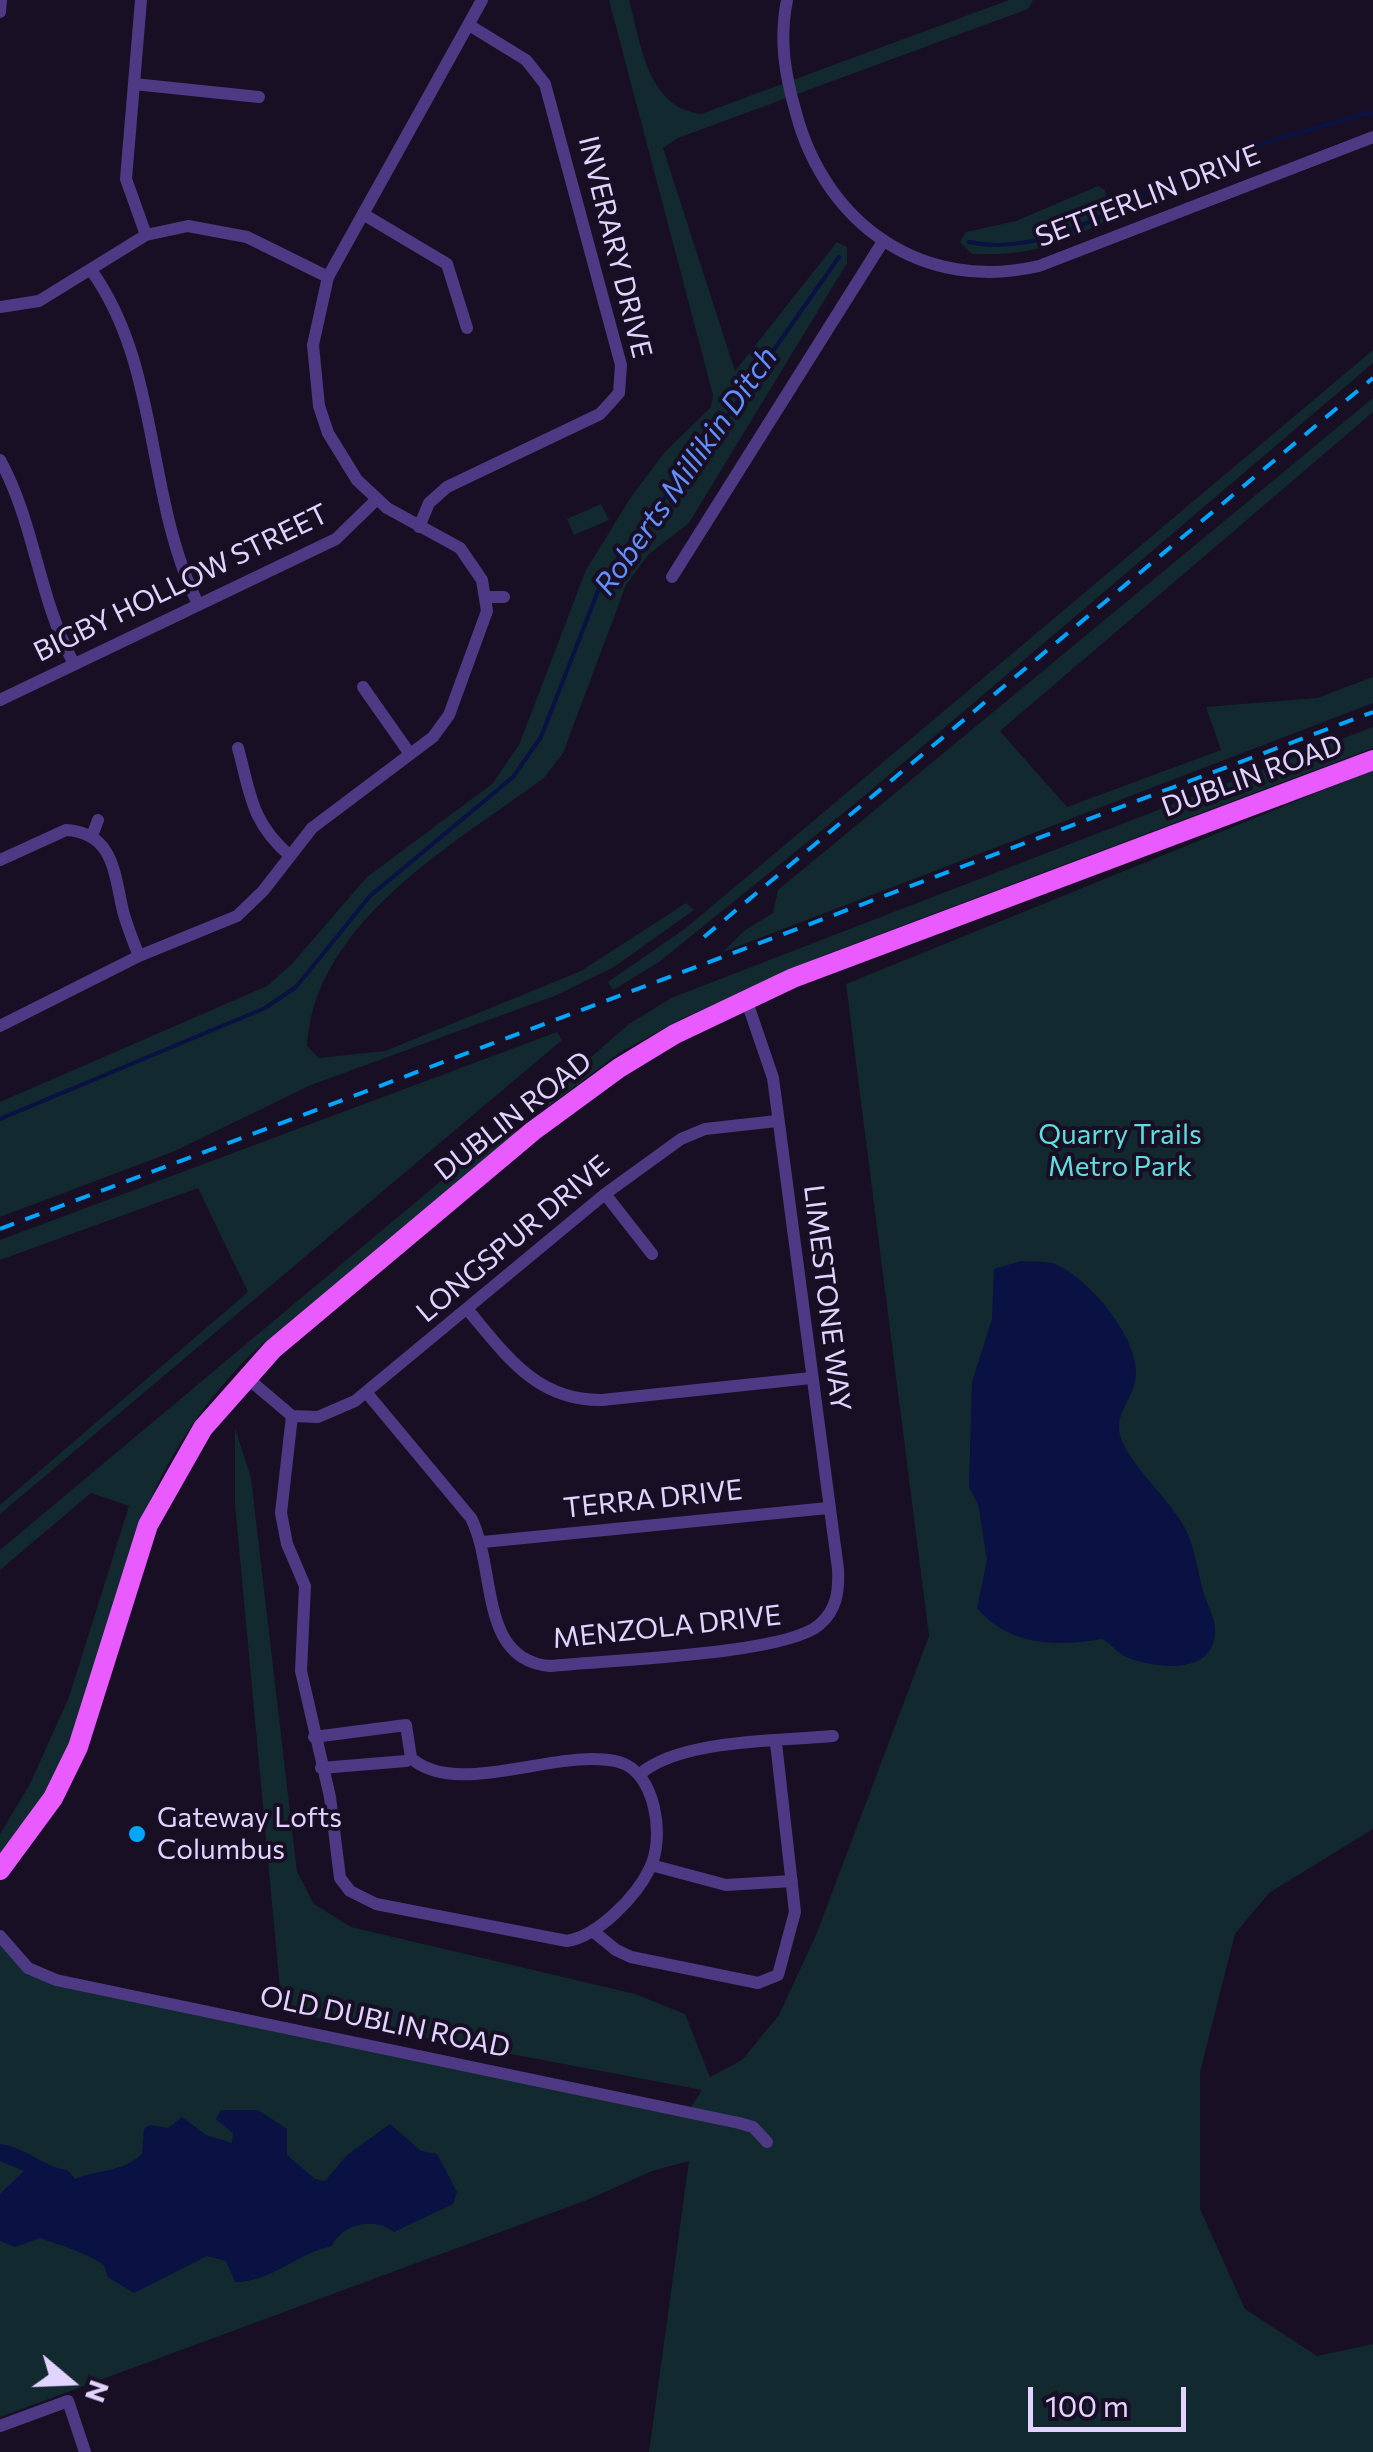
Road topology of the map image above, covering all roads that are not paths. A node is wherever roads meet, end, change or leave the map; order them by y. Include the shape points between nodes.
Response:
1 (1, 0) edge
2 (142, 0) edge
3 (482, 0) edge
4 (787, 0) edge
5 (0, 12) edge
6 (469, 26) junction
7 (134, 84) junction
8 (258, 97) dead end
9 (1373, 137) edge
10 (364, 214) junction
11 (146, 235) junction
12 (882, 243) junction
13 (91, 270) junction
14 (328, 277) junction
15 (0, 307) edge
16 (467, 328) dead end
17 (0, 460) edge
18 (376, 500) junction
19 (419, 527) junction
20 (672, 577) dead end
21 (504, 597) dead end
22 (487, 598) junction
23 (198, 604) junction
24 (72, 662) junction
25 (363, 687) dead end
26 (0, 700) edge
27 (238, 748) dead end
28 (410, 754) junction
29 (1373, 760) edge
30 (98, 820) dead end
31 (92, 836) junction
32 (290, 856) junction
33 (0, 860) edge
34 (139, 956) junction
35 (746, 999) junction
36 (0, 1026) edge
37 (777, 1121) junction
38 (604, 1194) junction
39 (652, 1254) dead end
40 (467, 1309) junction
41 (246, 1377) junction
42 (811, 1378) junction
43 (366, 1392) junction
44 (292, 1416) junction
45 (828, 1508) junction
46 (483, 1542) junction
47 (834, 1607) joint
48 (833, 1736) dead end
49 (314, 1737) junction
50 (776, 1744) junction
51 (411, 1758) junction
52 (321, 1768) junction
53 (640, 1774) junction
54 (652, 1866) junction
55 (0, 1870) edge
56 (792, 1881) junction
57 (594, 1932) junction
58 (0, 1936) edge
59 (767, 2142) dead end
60 (0, 2426) edge
61 (85, 2452) edge

1 - 5 street
2 - 7 street
3 - 6 street
4 - 12 street via 784,60 804,142 840,206
6 - 10 street
6 - 19 street, INVERARY DRIVE via 526,60 544,84 622,384 600,414 438,493
7 - 8 street
7 - 11 street via 126,179
9 - 12 street, SETTERLIN DRIVE via 1018,271 953,270
10 - 14 street
10 - 16 street via 447,264
11 - 13 street
11 - 14 street via 188,226 226,231
12 - 20 street
13 - 15 street via 39,301
13 - 23 street via 121,318 176,558
14 - 18 street via 315,324 314,386 328,433
17 - 24 street via 19,495 46,608
18 - 19 street
18 - 23 street, BIGBY HOLLOW STREET via 336,539
19 - 22 street via 469,557
21 - 22 street
22 - 28 street via 449,715
23 - 24 street, BIGBY HOLLOW STREET
24 - 26 street, BIGBY HOLLOW STREET
25 - 28 street
27 - 32 street via 258,820
28 - 32 street via 328,814
29 - 35 main road, DUBLIN ROAD
30 - 31 street
31 - 33 street via 56,832
31 - 34 street via 110,854
32 - 34 street via 237,916
34 - 36 street
35 - 37 street, LIMESTONE WAY via 769,1058
35 - 41 main road, DUBLIN ROAD via 661,1042 547,1120
37 - 38 street, LONGSPUR DRIVE via 694,1132
37 - 42 street, LIMESTONE WAY
38 - 39 street
38 - 40 street, LONGSPUR DRIVE
40 - 42 street via 521,1373 568,1398
40 - 43 street, LONGSPUR DRIVE
41 - 44 street
41 - 55 main road, DUBLIN ROAD via 202,1428 157,1506 78,1747 53,1798
42 - 45 street, LIMESTONE WAY
43 - 44 street, LONGSPUR DRIVE via 318,1418
43 - 46 street via 456,1496
44 - 49 street via 281,1513 305,1586 300,1671
45 - 46 street, TERRA DRIVE
45 - 47 street, LIMESTONE WAY via 838,1569
46 - 47 street, MENZOLA DRIVE via 502,1640 526,1661 550,1666 784,1641 813,1630
48 - 50 street
49 - 51 street via 406,1725
49 - 52 street
50 - 53 street via 687,1750 659,1758
50 - 56 street
51 - 52 street
51 - 53 street via 450,1775 610,1761
52 - 57 street via 340,1878 357,1896 551,1941
53 - 54 street via 653,1817
54 - 56 street via 726,1885
54 - 57 street
56 - 57 street via 794,1912 783,1964 769,1982 631,1956
58 - 59 street, OLD DUBLIN ROAD via 28,1968 56,1980 739,2123
60 - 61 street via 68,2401

